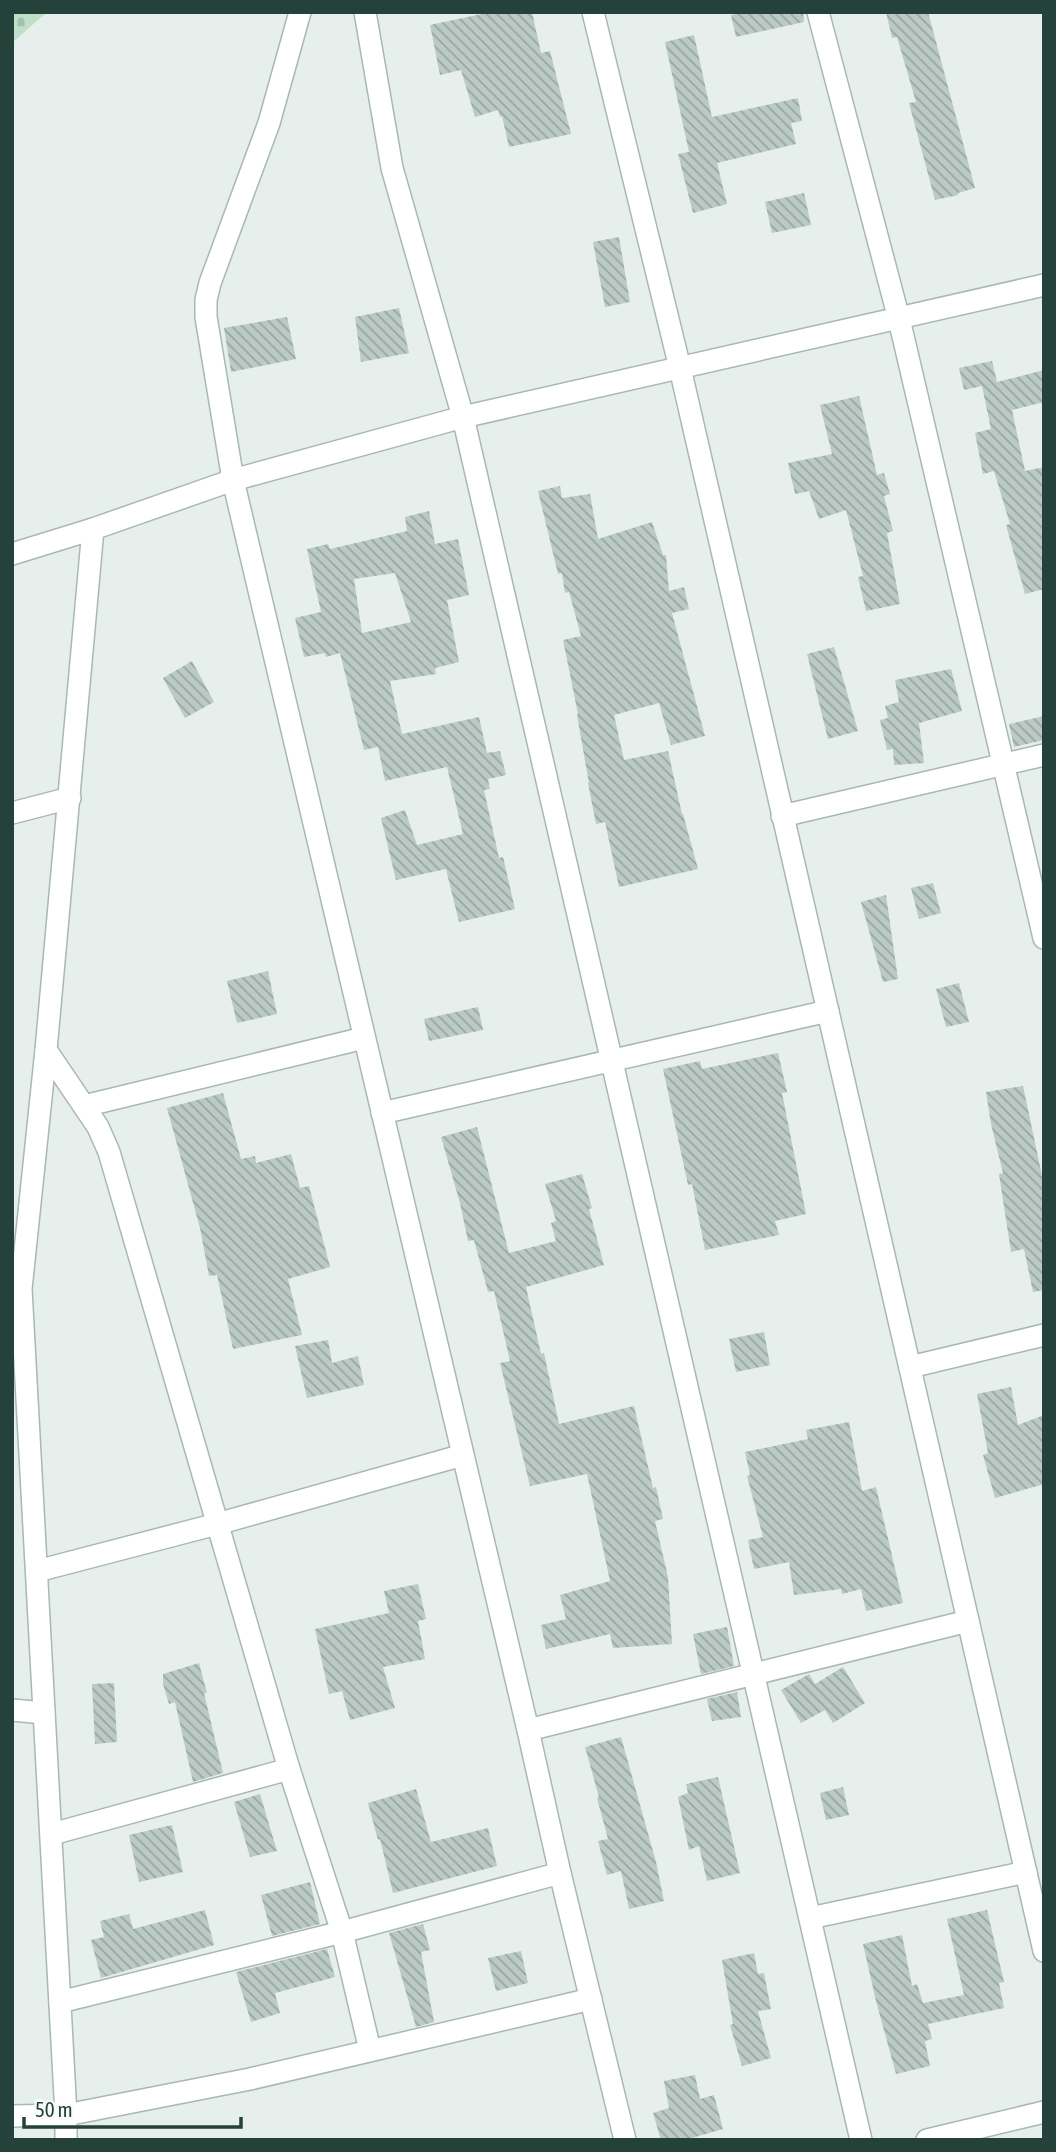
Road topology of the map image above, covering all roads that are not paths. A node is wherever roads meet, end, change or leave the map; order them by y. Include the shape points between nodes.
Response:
1 (300, 12) edge
2 (365, 12) edge
3 (593, 12) edge
4 (818, 12) edge
5 (1044, 285) edge
6 (899, 319) junction
7 (680, 368) junction
8 (463, 417) junction
9 (233, 480) junction
10 (93, 529) junction
11 (12, 554) edge
12 (1044, 755) edge
13 (1004, 765) junction
14 (70, 798) junction
15 (12, 813) edge
16 (782, 816) junction
17 (1044, 938) edge
18 (828, 1011) junction
19 (364, 1038) junction
20 (46, 1050) junction
21 (612, 1061) junction
22 (84, 1106) junction
23 (382, 1114) junction
24 (17, 1290) edge
25 (1044, 1335) edge
26 (910, 1367) junction
27 (463, 1455) junction
28 (217, 1524) junction
29 (37, 1571) junction
30 (968, 1621) junction
31 (754, 1674) junction
32 (12, 1710) edge
33 (44, 1713) junction
34 (528, 1730) junction
35 (289, 1769) junction
36 (52, 1834) junction
37 (1026, 1872) junction
38 (560, 1873) junction
39 (810, 1919) junction
40 (1040, 1920) edge
41 (342, 1932) junction
42 (1044, 1951) edge
43 (591, 1998) junction
44 (60, 2002) junction
45 (370, 2050) junction
46 (1044, 2112) edge
47 (66, 2115) junction
48 (12, 2116) edge
49 (66, 2140) edge
50 (625, 2140) edge
51 (861, 2140) edge
52 (927, 2140) edge

1 - 9 street via 269,123 206,300
2 - 8 street via 392,168
3 - 7 street
4 - 6 street
5 - 6 street
6 - 7 street
6 - 13 street
7 - 8 street
7 - 16 street
8 - 9 street
8 - 21 street
9 - 10 street
9 - 19 street
10 - 11 street
10 - 14 street
12 - 13 street
13 - 16 street
13 - 17 street
14 - 15 street
14 - 20 street
16 - 18 street
18 - 21 street
18 - 26 street
19 - 22 street
19 - 23 street
20 - 22 street
20 - 24 street
21 - 23 street
21 - 31 street
22 - 28 street via 109,1152
23 - 27 street
24 - 29 street
25 - 26 street
26 - 30 street
27 - 28 street
27 - 34 street
28 - 29 street
28 - 35 street
29 - 33 street
30 - 31 street
30 - 37 street
31 - 34 street
31 - 39 street
32 - 33 street
33 - 36 street
34 - 38 street
35 - 36 street
35 - 41 street
36 - 44 street
37 - 39 street
37 - 40 street
38 - 41 street
38 - 43 street
39 - 51 street
40 - 42 street
41 - 44 street
41 - 45 street
43 - 45 street
43 - 50 street
44 - 47 street
45 - 47 street
46 - 52 street
47 - 48 street
47 - 49 street

